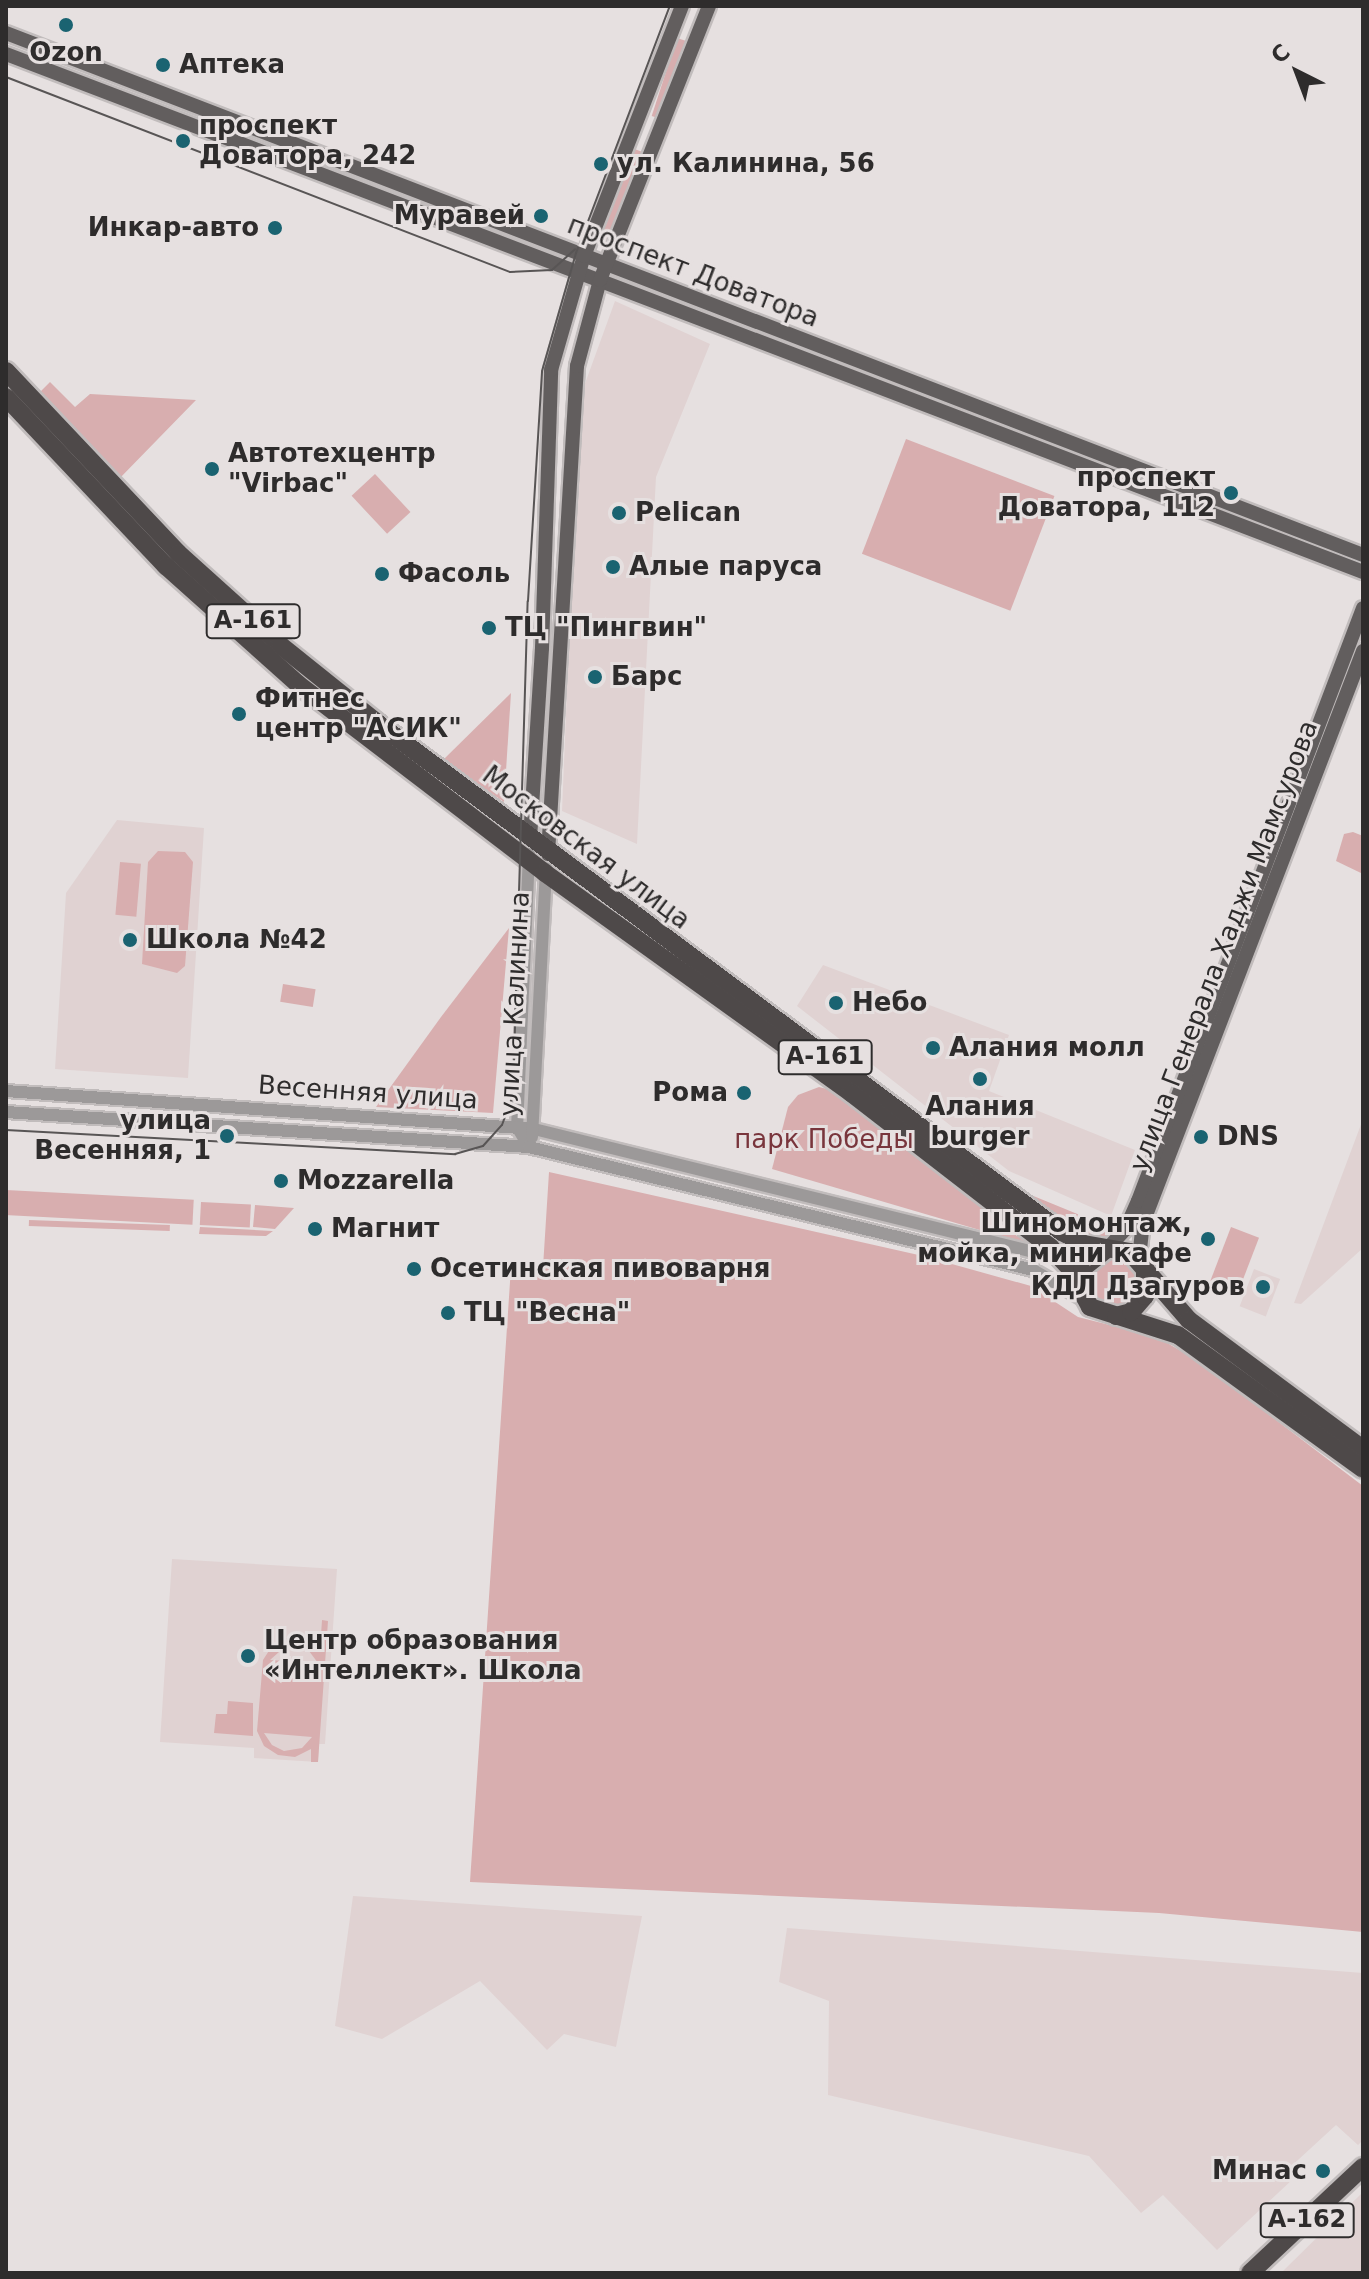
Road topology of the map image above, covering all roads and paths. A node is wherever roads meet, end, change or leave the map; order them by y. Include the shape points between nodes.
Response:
1 (682, 6) edge
2 (709, 6) edge
3 (6, 33) edge
4 (6, 54) edge
5 (584, 256) junction
6 (606, 265) junction
7 (578, 272) junction
8 (600, 280) junction
9 (6, 371) edge
10 (6, 397) edge
11 (1363, 555) edge
12 (1363, 572) edge
13 (1363, 608) edge
14 (1363, 651) edge
15 (1324, 733) junction
16 (530, 839) junction
17 (529, 859) junction
18 (547, 863) junction
19 (6, 1091) edge
20 (6, 1112) edge
21 (517, 1127) junction
22 (534, 1129) junction
23 (529, 1147) junction
24 (1102, 1251) junction
25 (1056, 1254) junction
26 (1142, 1264) junction
27 (1080, 1279) junction
28 (1085, 1300) junction
29 (1116, 1316) junction
30 (1363, 1449) edge
31 (1363, 1469) edge
32 (1360, 2176) edge
33 (1250, 2273) edge
34 (1264, 2273) edge

1 - 5 main road, улица Калинина
2 - 6 main road, улица Калинина
3 - 5 main road, проспект Доватора
4 - 7 main road, проспект Доватора
5 - 6 main road, проспект Доватора
5 - 7 main road, улица Калинина
6 - 8 main road, улица Калинина
6 - 11 main road, проспект Доватора
7 - 8 main road, проспект Доватора
7 - 16 main road, улица Калинина via 548,400 542,648
8 - 12 main road, проспект Доватора
8 - 18 main road, улица Калинина via 573,398
9 - 16 highway, Московская улица / А-161 via 150,525 271,638
10 - 17 highway, Московская улица / А-161 via 166,566 235,630 345,721
13 - 15 main road, улица Генерала Хаджи Мамсурова
14 - 15 main road, улица Генерала Хаджи Мамсурова
15 - 24 main road, улица Генерала Хаджи Мамсурова via 1138,1201 1125,1230
15 - 26 main road, улица Генерала Хаджи Мамсурова via 1143,1223
16 - 17 street, улица Калинина
16 - 18 highway, Московская улица / А-161
17 - 18 highway, Московская улица / А-161
17 - 21 street, улица Калинина
18 - 22 street, улица Калинина
18 - 24 highway, Московская улица / А-161 via 1062,1232
18 - 25 highway, Московская улица / А-161
19 - 21 street, Весенняя улица
20 - 23 street, Весенняя улица
21 - 22 street, Весенняя улица
21 - 23 street, улица Калинина
22 - 23 street, улица Калинина
22 - 25 street, Весенняя улица
23 - 28 street, Весенняя улица via 1033,1270
24 - 25 street, Весенняя улица
24 - 26 highway, Московская улица / А-161 via 1119,1248
24 - 27 highway
25 - 27 highway, Московская улица / А-161
26 - 29 highway via 1145,1296 1131,1312
26 - 30 highway via 1189,1320
27 - 28 highway
28 - 29 highway via 1097,1312
29 - 31 highway via 1178,1335
32 - 33 highway, А-162
32 - 34 highway, А-162

